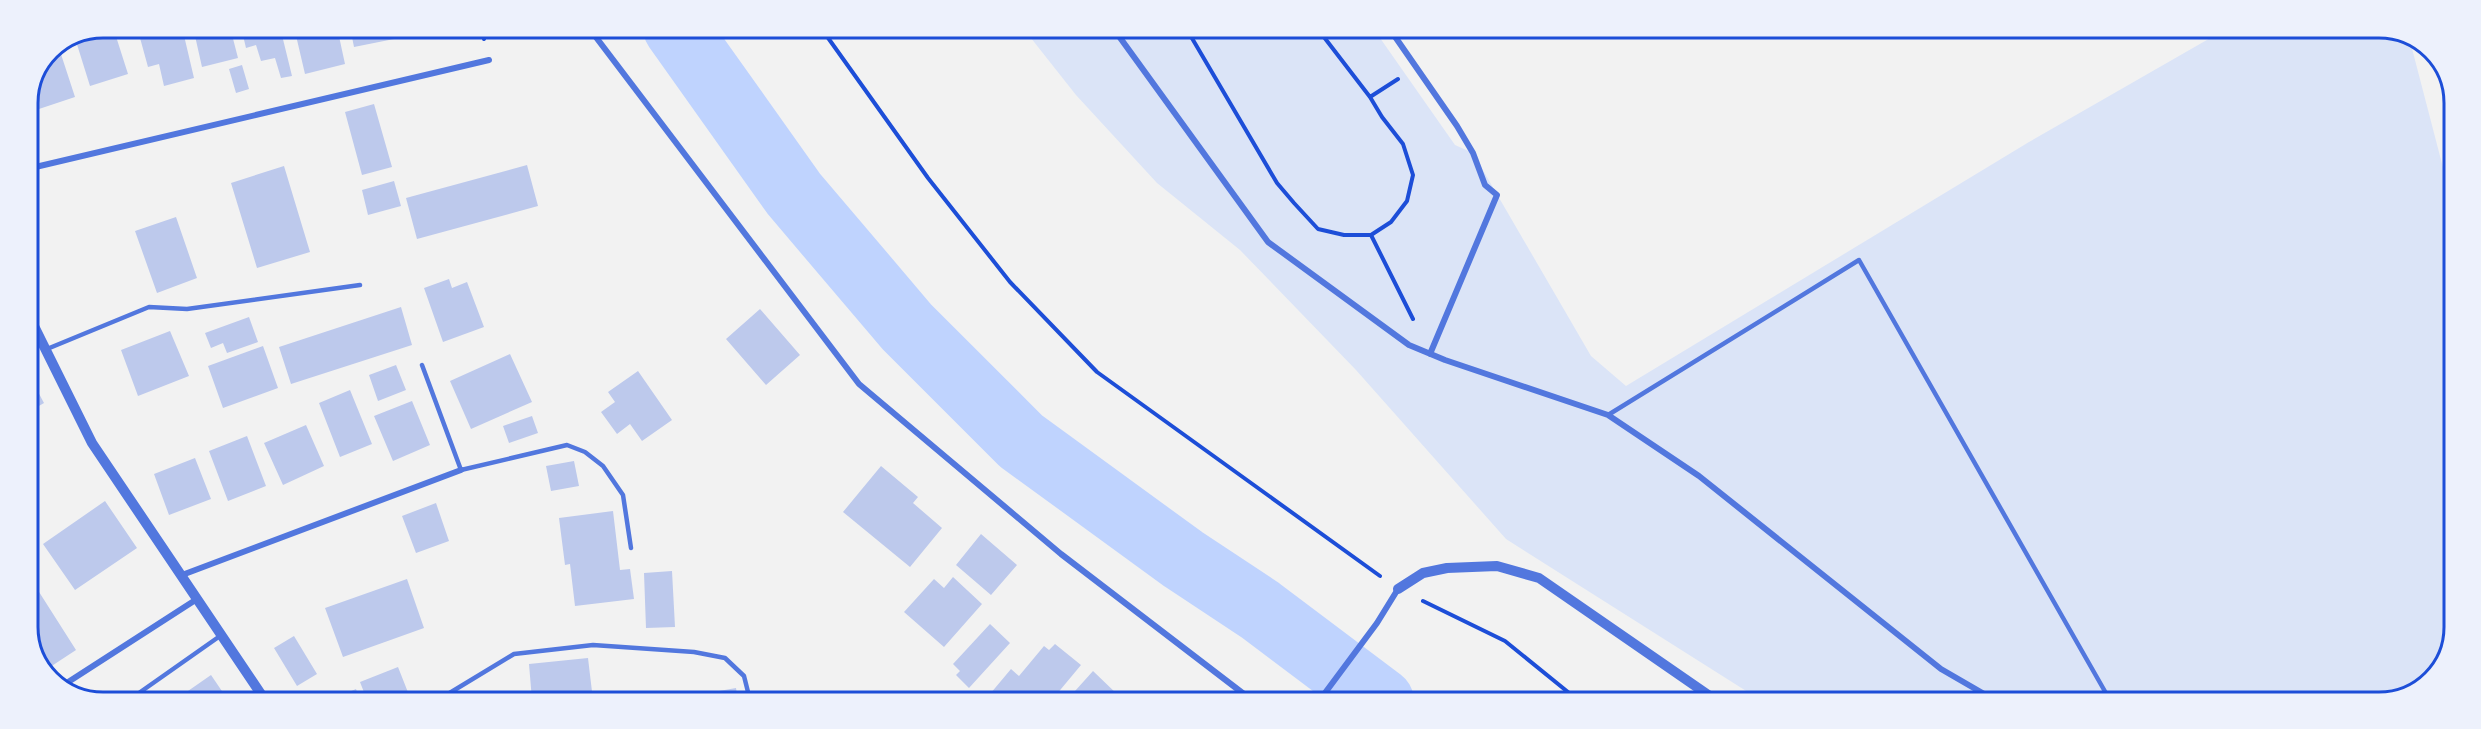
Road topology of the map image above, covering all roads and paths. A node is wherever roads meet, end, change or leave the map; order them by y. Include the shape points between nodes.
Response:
1 (596, 37) edge
2 (827, 37) edge
3 (1120, 37) edge
4 (1191, 37) edge
5 (1324, 37) edge
6 (1395, 37) edge
7 (489, 60) dead end
8 (1417, 68) junction
9 (1370, 97) junction
10 (37, 167) edge
11 (1371, 235) junction
12 (360, 285) dead end
13 (37, 331) edge
14 (47, 349) junction
15 (1430, 354) junction
16 (422, 365) dead end
17 (1608, 415) junction
18 (461, 470) junction
19 (631, 548) dead end
20 (182, 575) junction
21 (1398, 589) junction
22 (197, 599) junction
23 (221, 634) junction
24 (69, 681) edge
25 (141, 692) edge
26 (260, 692) edge
27 (451, 692) edge
28 (748, 692) edge
29 (1241, 692) edge
30 (1326, 692) edge
31 (1568, 692) edge
32 (1704, 692) edge
33 (1981, 692) edge
34 (2105, 692) edge

1 - 29 street via 859,384 1061,554
2 - 21 path via 928,178 1010,282 1097,372
3 - 15 street via 1268,242 1409,345
4 - 11 path via 1277,183 1294,203 1318,229 1344,235
5 - 9 path
6 - 8 street
7 - 10 street
8 - 9 path
8 - 15 street via 1473,153 1485,184 1497,195
9 - 11 path via 1403,144 1413,175 1407,201 1391,222
11 - 15 path
12 - 14 lane via 186,309 149,307
13 - 14 street
14 - 20 street via 92,442
15 - 17 street
16 - 18 lane
17 - 33 street via 1699,476 1941,669
17 - 34 lane via 1859,260
18 - 19 lane via 567,445 585,452 603,466 623,495
18 - 20 street
20 - 22 street
21 - 30 street
21 - 31 path via 1505,642
21 - 32 street via 1423,573 1447,568 1497,566 1539,578
22 - 23 street
22 - 24 street
23 - 25 lane
23 - 26 street
27 - 28 lane via 514,654 593,645 725,658 744,676

